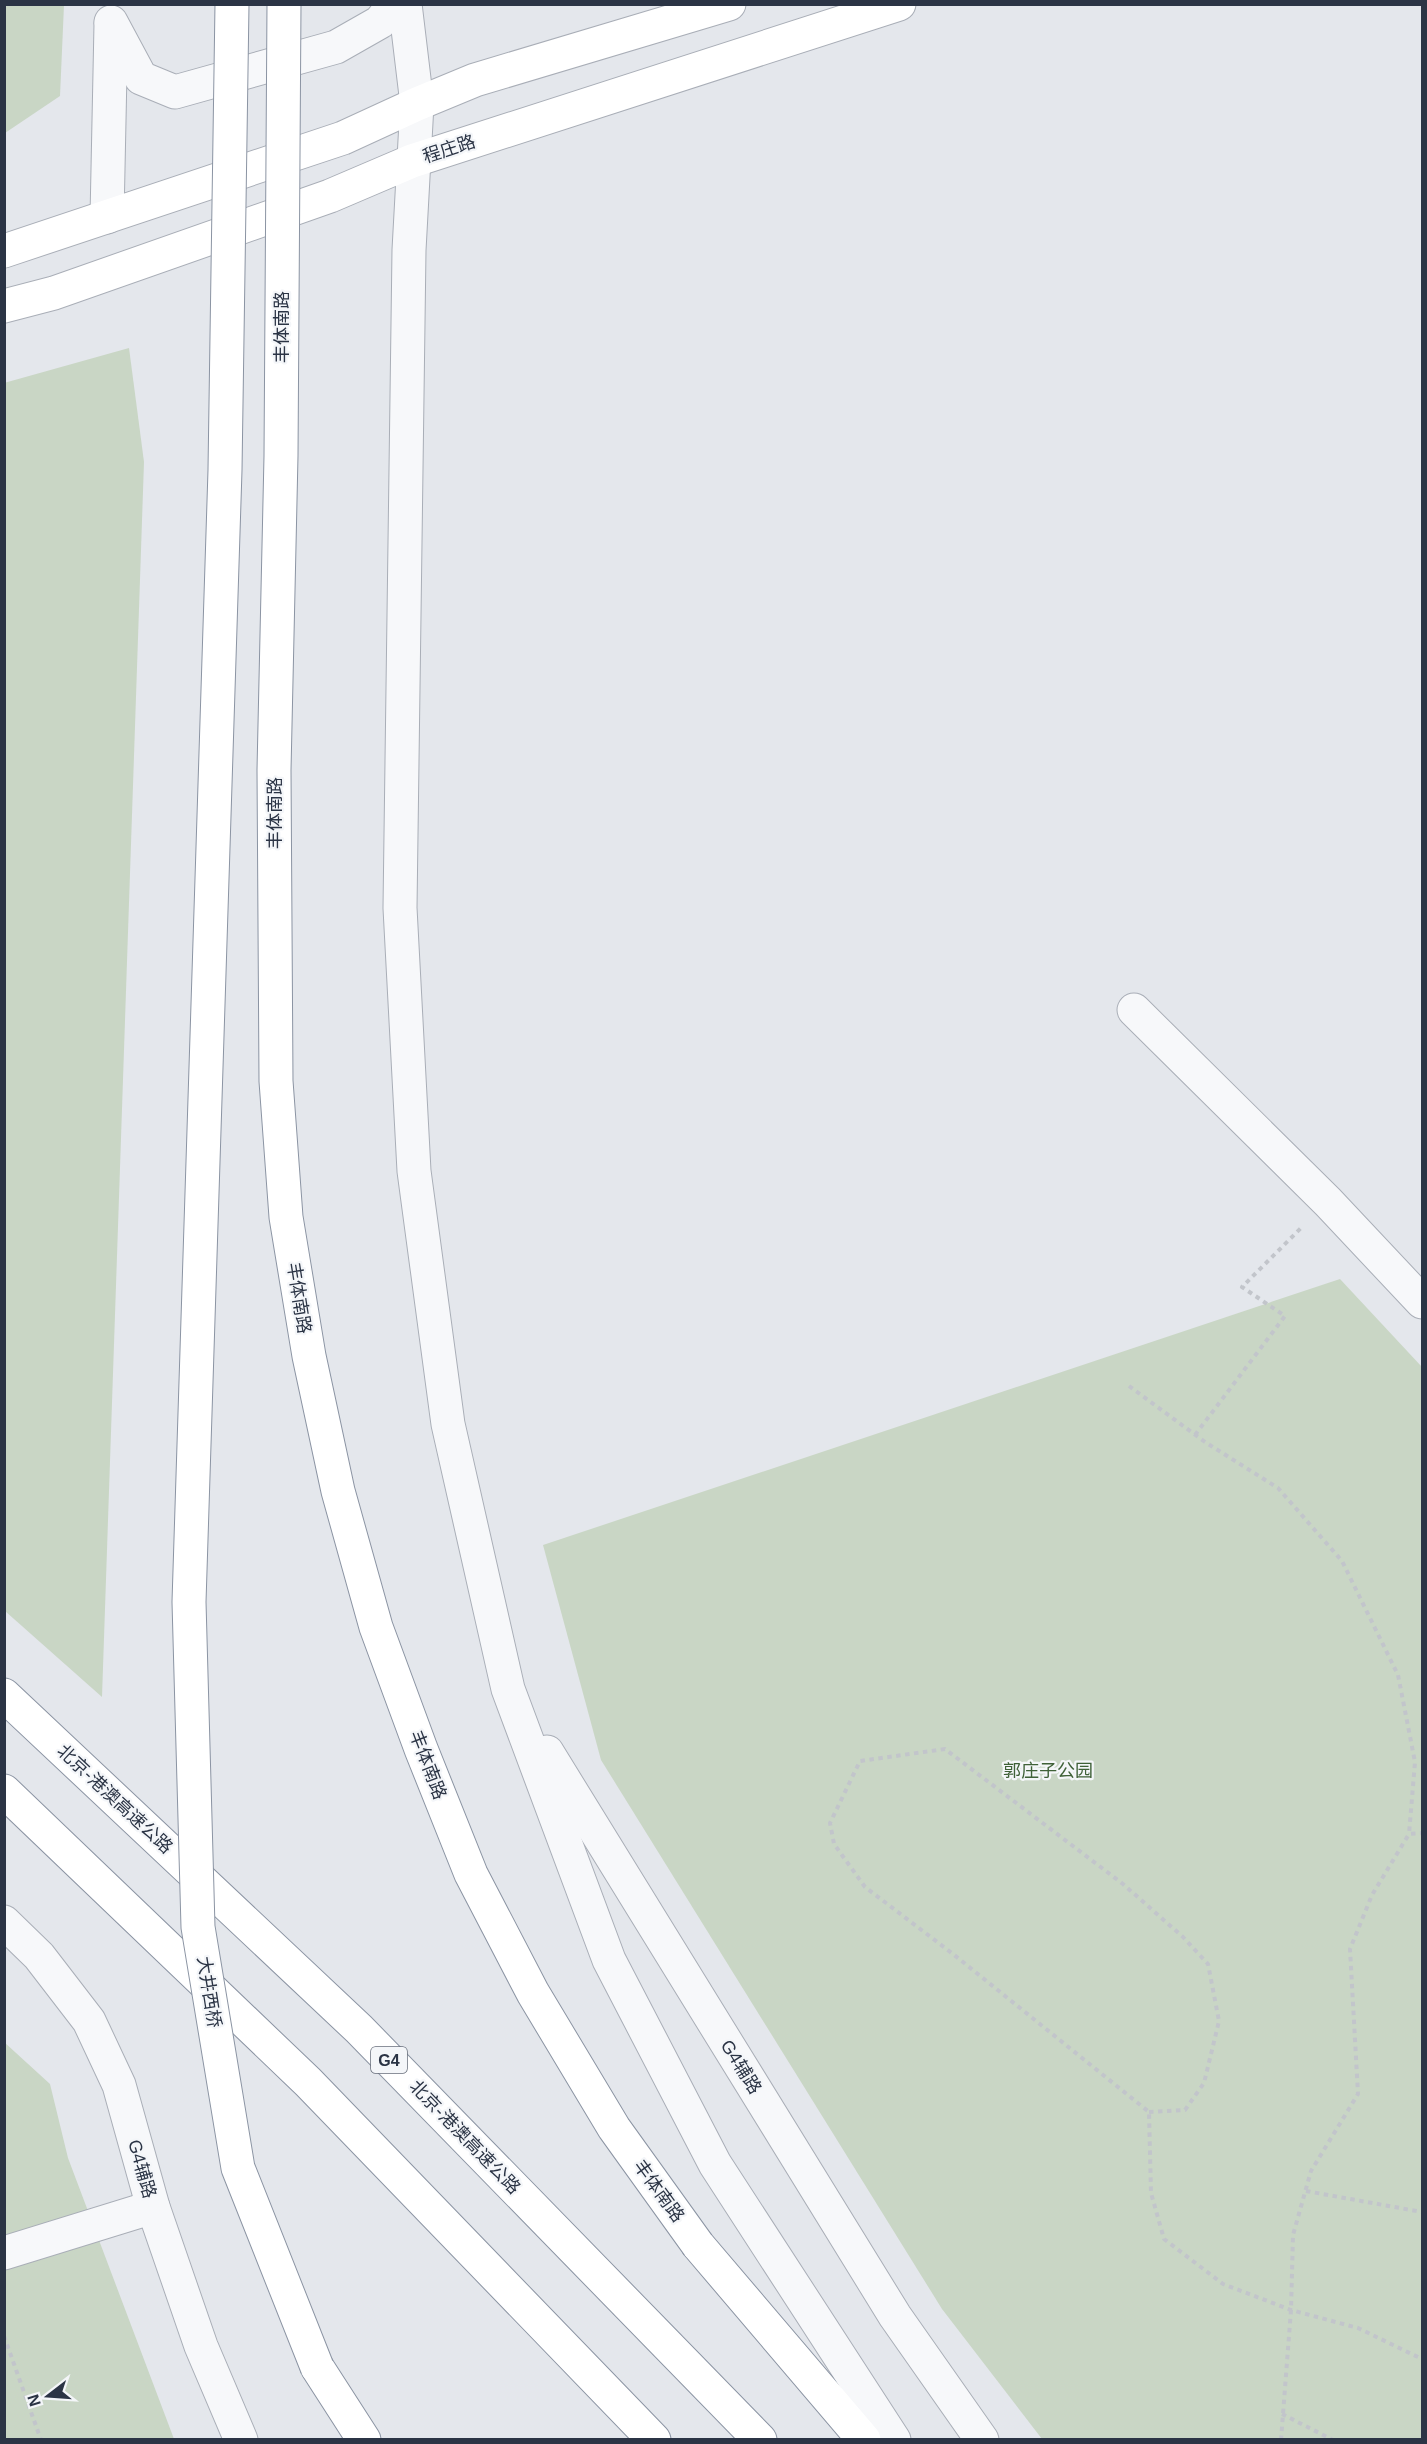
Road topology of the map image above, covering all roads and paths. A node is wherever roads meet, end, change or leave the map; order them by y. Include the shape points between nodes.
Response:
1 (232, 4) edge
2 (284, 4) edge
3 (394, 4) edge
4 (405, 4) edge
5 (729, 4) edge
6 (899, 4) edge
7 (111, 13) edge
8 (417, 104) junction
9 (412, 161) junction
10 (107, 217) junction
11 (4, 251) edge
12 (4, 306) edge
13 (1134, 1010) dead end
14 (1328, 1202) junction
15 (1422, 1302) edge
16 (1129, 1386) dead end
17 (1195, 1435) junction
18 (508, 1689) junction
19 (4, 1695) edge
20 (4, 1791) edge
21 (1422, 1833) edge
22 (1409, 1834) junction
23 (4, 1922) edge
24 (1149, 2112) junction
25 (1306, 2191) junction
26 (153, 2207) junction
27 (1422, 2212) edge
28 (4, 2253) edge
29 (1291, 2310) junction
30 (4, 2336) edge
31 (1422, 2359) edge
32 (1282, 2414) junction
33 (41, 2439) edge
34 (241, 2439) edge
35 (364, 2439) edge
36 (654, 2439) edge
37 (760, 2439) edge
38 (864, 2439) edge
39 (894, 2439) edge
40 (982, 2439) edge
41 (1281, 2439) edge
42 (1334, 2439) edge

1 - 35 main road, 大井西桥, bridge via 225,470 189,1602 198,1927 238,2168 317,2367
2 - 38 main road, 丰体南路, bridge via 274,770 276,1081 286,1217 309,1356 338,1491 376,1627 421,1749 471,1874 533,1994 615,2128 698,2245
3 - 7 street via 380,22 336,47 175,92 141,78
4 - 8 street
5 - 8 main road via 475,80
6 - 9 main road, 程庄路
7 - 10 street
8 - 9 street
8 - 10 main road via 343,138
9 - 12 main road, 程庄路 via 330,196 54,293
9 - 18 street via 400,908 414,1171 448,1424
10 - 11 main road
13 - 14 street
14 - 15 street
14 - 17 path via 1242,1287 1285,1316
16 - 17 path
17 - 22 path via 1278,1488 1342,1561 1398,1675 1414,1762
18 - 39 street via 615,1970 715,2164
18 - 40 street, G4辅路 via 895,2316
19 - 37 main road, 北京-港澳高速公路 / G4 via 359,2029
20 - 36 main road via 308,2082
21 - 22 path
22 - 25 path via 1372,1895 1350,1949 1358,2094 1311,2171
23 - 26 street, G4辅路 via 39,1956 90,2021 119,2085
24 - 24 path via 865,1887 834,1844 830,1823 860,1761 945,1749 1123,1884 1183,1937 1208,1965 1219,2021 1204,2084 1185,2110
24 - 29 path via 1151,2193 1164,2239 1223,2284
25 - 27 path
25 - 29 path via 1293,2235
26 - 28 street
26 - 34 street, G4辅路 via 201,2346
29 - 31 path via 1358,2328
29 - 32 path
30 - 33 path
32 - 41 path
32 - 42 path

